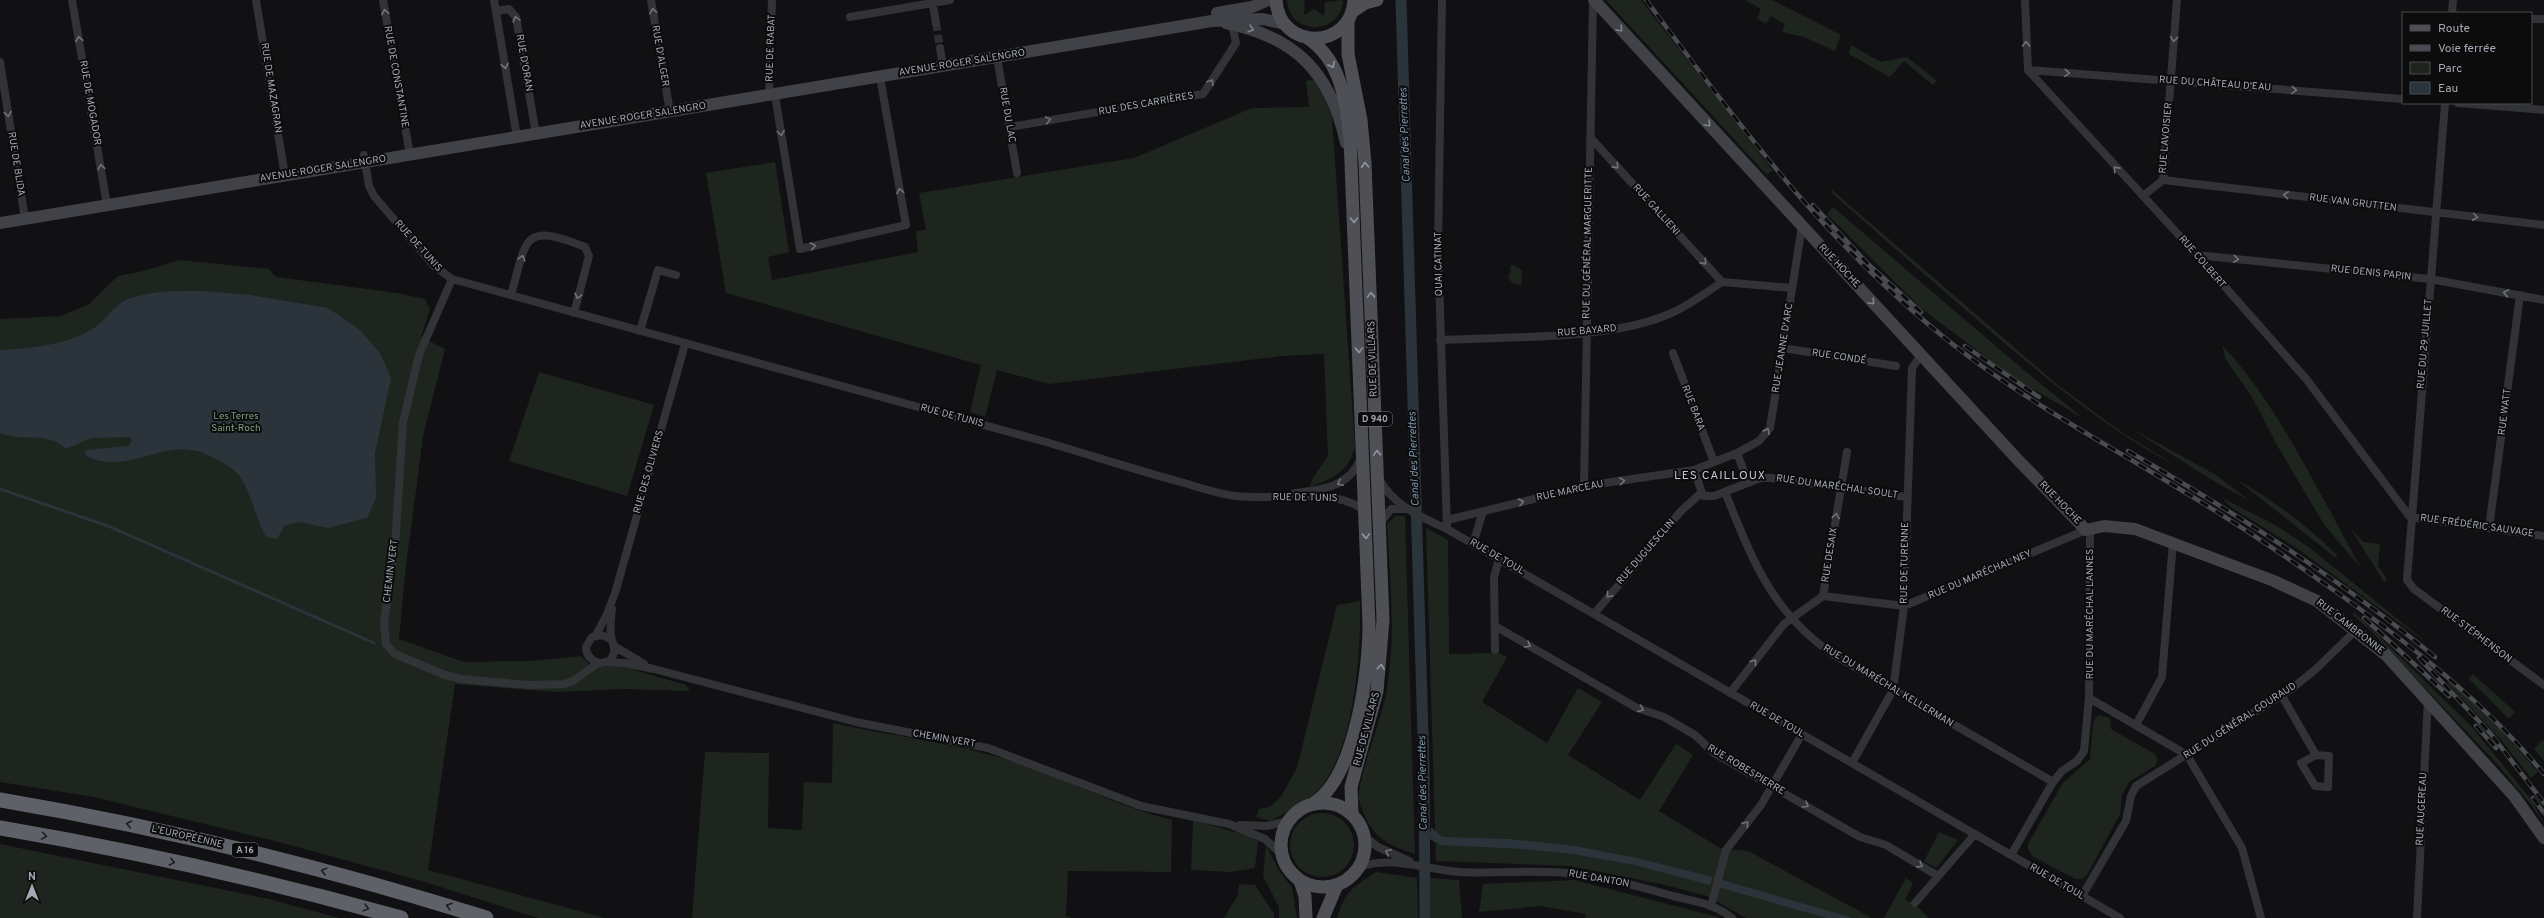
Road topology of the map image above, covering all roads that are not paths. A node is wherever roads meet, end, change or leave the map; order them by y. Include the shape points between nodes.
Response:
1 (72, 0) edge
2 (256, 0) edge
3 (383, 0) edge
4 (494, 0) edge
5 (651, 0) edge
6 (772, 0) edge
7 (950, 0) edge
8 (1268, 0) edge
9 (1276, 0) edge
10 (1377, 0) edge
11 (1442, 0) edge
12 (1593, 0) edge
13 (2025, 0) edge
14 (2180, 0) edge
15 (2453, 0) edge
16 (933, 1) edge
17 (1352, 10) edge
18 (496, 11) junction
19 (2452, 12) edge
20 (850, 17) dead end
21 (2532, 19) edge
22 (2544, 20) edge
23 (1212, 22) junction
24 (936, 23) tunnel mouth
25 (1232, 24) junction
26 (1285, 24) junction
27 (1306, 38) junction
28 (997, 57) junction
29 (942, 58) junction
30 (0, 62) edge
31 (2028, 70) junction
32 (880, 77) junction
33 (2171, 81) junction
34 (771, 93) junction
35 (2402, 99) edge
36 (2445, 104) edge
37 (2470, 104) edge
38 (669, 108) junction
39 (2544, 110) edge
40 (1010, 127) junction
41 (535, 130) junction
42 (517, 133) junction
43 (1590, 137) junction
44 (409, 151) junction
45 (365, 159) junction
46 (1352, 168) junction
47 (284, 172) junction
48 (1017, 173) dead end
49 (2163, 180) junction
50 (2143, 196) junction
51 (107, 201) junction
52 (2436, 212) junction
53 (0, 215) edge
54 (24, 215) junction
55 (0, 223) edge
56 (2544, 225) edge
57 (1802, 226) junction
58 (2197, 255) junction
59 (676, 275) dead end
60 (452, 279) junction
61 (2430, 279) junction
62 (1722, 282) junction
63 (1792, 288) junction
64 (511, 295) junction
65 (2520, 295) junction
66 (2544, 300) edge
67 (574, 313) junction
68 (640, 331) junction
69 (1586, 333) junction
70 (1440, 340) junction
71 (685, 344) junction
72 (1783, 348) junction
73 (1673, 353) dead end
74 (1921, 355) junction
75 (1896, 366) dead end
76 (1847, 452) dead end
77 (1737, 453) junction
78 (1363, 454) junction
79 (1714, 462) junction
80 (1694, 470) junction
81 (1378, 476) junction
82 (1745, 484) junction
83 (1584, 486) junction
84 (1841, 488) junction
85 (1724, 492) junction
86 (1701, 493) junction
87 (1264, 497) junction
88 (1906, 497) junction
89 (1408, 510) junction
90 (1366, 511) junction
91 (1483, 511) junction
92 (2410, 517) junction
93 (1447, 520) junction
94 (1380, 526) junction
95 (2489, 528) junction
96 (1447, 529) junction
97 (2088, 530) junction
98 (2544, 536) edge
99 (2173, 542) junction
100 (1473, 544) junction
101 (1499, 559) junction
102 (2409, 584) joint
103 (1823, 596) junction
104 (613, 600) junction
105 (1904, 606) junction
106 (1594, 614) junction
107 (1791, 618) junction
108 (1495, 626) junction
109 (2356, 630) junction
110 (596, 635) junction
111 (613, 643) junction
112 (1495, 650) dead end
113 (601, 662) junction
114 (654, 669) junction
115 (2544, 685) edge
116 (1893, 690) junction
117 (1730, 693) junction
118 (2282, 696) junction
119 (2089, 698) junction
120 (2428, 700) junction
121 (2136, 725) junction
122 (1802, 734) junction
123 (2187, 755) junction
124 (2316, 755) junction
125 (1852, 763) junction
126 (2053, 782) junction
127 (1772, 786) junction
128 (0, 800) edge
129 (1314, 803) junction
130 (1352, 814) junction
131 (1288, 821) junction
132 (1229, 824) junction
133 (0, 828) edge
134 (1975, 834) junction
135 (1364, 836) junction
136 (2544, 838) edge
137 (1281, 854) junction
138 (2011, 855) junction
139 (1413, 863) junction
140 (1359, 868) junction
141 (1938, 876) junction
142 (1300, 881) junction
143 (1337, 885) junction
144 (2082, 896) junction
145 (1915, 903) dead end
146 (1711, 906) junction
147 (401, 918) edge
148 (486, 918) edge
149 (1306, 918) edge
150 (1323, 918) edge
151 (1732, 918) edge
152 (2120, 918) edge
153 (2261, 918) edge
154 (2417, 918) edge

51 -> 1 street, RUE DE MOGADOR
2 - 47 street, RUE DE MAZAGRAN
44 -> 3 street, RUE DE CONSTANTINE
4 - 18 street, RUE D'ORAN
38 -> 5 street, RUE D'ALGER
6 - 34 street, RUE DE RABAT
7 - 16 street
8 - 29 main road, AVENUE ROGER SALENGRO via 1248,8
9 - 26 main road via 1279,14
10 - 17 main road
11 - 70 street, QUAI CATINAT via 1438,247
12 - 43 street, RUE DU GÉNÉRAL MARGUERITTE
12 -> 57 main road, RUE HOCHE
31 -> 13 street
14 -> 33 street, RUE LAVOISIER
15 - 19 street
16 - 20 street
16 - 24 street
17 - 27 main road via 1331,35
81 -> 17 main road, RUE DE VILLARS / D 940 via 1365,163 1361,120 1348,54
41 -> 18 street, RUE D'ORAN via 516,17 509,9
18 -> 42 street, RUE D'ORAN
21 - 22 street
23 - 25 main road
23 - 26 main road, AVENUE ROGER SALENGRO via 1263,19
23 - 28 main road, AVENUE ROGER SALENGRO
40 -> 25 street, RUE DES CARRIÈRES via 1203,94 1236,44
25 -> 46 main road via 1275,38 1298,52 1316,71 1335,104
26 - 27 main road, RUE DE VILLARS via 1294,33
27 -> 46 main road, RUE DE VILLARS / D 940 via 1325,52 1338,79 1347,116
28 - 29 main road, AVENUE ROGER SALENGRO
28 - 40 street, RUE DU LAC
29 - 32 main road, AVENUE ROGER SALENGRO
29 - 34 main road, AVENUE ROGER SALENGRO
30 -> 54 street, RUE DE BLIDA
31 -> 33 street, RUE DU CHÂTEAU D'EAU
50 -> 31 street, RUE COLBERT
32 - 34 main road, AVENUE ROGER SALENGRO
34 -> 32 street, RUE DE RABAT via 800,249 906,225
33 -> 35 street, RUE DU CHÂTEAU D'EAU
33 - 49 street, RUE LAVOISIER
34 - 38 main road, AVENUE ROGER SALENGRO
36 - 52 street, RUE DU 29 JUILLET
37 - 39 street
38 - 41 main road, AVENUE ROGER SALENGRO
40 - 48 street, RUE DU LAC
41 - 42 main road, AVENUE ROGER SALENGRO
42 - 44 main road, AVENUE ROGER SALENGRO
43 -> 62 street, RUE GALLIENI
43 - 69 street, RUE DU GÉNÉRAL MARGUERITTE
44 - 45 main road, AVENUE ROGER SALENGRO
45 - 47 main road, AVENUE ROGER SALENGRO
45 - 60 street, RUE DE TUNIS via 370,186 378,201 434,266
46 -> 78 main road, RUE DE VILLARS / D 940
47 - 51 main road, AVENUE ROGER SALENGRO
49 - 50 street
52 -> 49 street, RUE VAN GRUTTEN
50 - 58 street, RUE COLBERT
51 - 54 main road, AVENUE ROGER SALENGRO
52 -> 56 street, RUE VAN GRUTTEN
52 - 61 street, RUE DU 29 JUILLET
53 - 54 main road, AVENUE ROGER SALENGRO
54 - 55 main road, AVENUE ROGER SALENGRO
57 - 63 street, RUE JEANNE D'ARC
57 -> 74 main road, RUE HOCHE
58 -> 61 street, RUE DENIS PAPIN
58 - 92 street, RUE COLBERT via 2307,380
59 - 68 street via 658,270
60 - 64 street, RUE DE TUNIS
60 - 113 street, CHEMIN VERT via 419,355 402,427 395,547 384,622 386,644 395,654 461,679 559,685 572,681
65 -> 61 street, RUE DENIS PAPIN
61 - 92 street, RUE DU 29 JUILLET
62 - 63 street
62 - 69 street, RUE BAYARD via 1668,315 1623,328
63 - 72 street, RUE JEANNE D'ARC
64 - 67 street, RUE DE TUNIS
64 -> 67 street via 526,244 532,237 547,235 564,239 585,247 589,256
65 - 66 street, RUE DENIS PAPIN
65 - 95 street, RUE WATT
67 - 68 street, RUE DE TUNIS
68 - 71 street, RUE DE TUNIS
69 - 70 street, RUE BAYARD
69 - 83 street, RUE DU GÉNÉRAL MARGUERITTE
70 - 93 street, QUAI CATINAT
71 - 87 street, RUE DE TUNIS via 1046,442 1215,492
71 - 104 street, RUE DES OLIVIERS
72 - 75 street, RUE CONDÉ
77 -> 72 street, RUE JEANNE D'ARC via 1759,441 1770,428
73 - 79 street, RUE BARA
74 - 88 street, RUE DE TURENNE via 1912,368
74 - 97 main road, RUE HOCHE
76 - 84 street, RUE DESAIX
77 - 79 street, RUE JEANNE D'ARC
77 - 82 street via 1746,477
78 -> 87 street, RUE DE TUNIS via 1353,473 1341,483 1319,490
78 - 90 main road, RUE DE VILLARS / D 940
79 - 80 street, RUE MARCEAU
83 -> 80 street, RUE MARCEAU
80 - 86 street
81 - 89 street via 1385,489
81 - 94 main road, RUE DE VILLARS / D 940
82 - 84 street, RUE DU MARÉCHAL SOULT via 1766,478
82 - 85 street, RUE DU MARÉCHAL SOULT
91 -> 83 street, RUE MARCEAU
84 - 88 street, RUE DU MARÉCHAL SOULT
103 -> 84 street, RUE DESAIX
85 - 86 street, RUE DU MARÉCHAL SOULT via 1708,497
85 - 107 street, RUE DU MARÉCHAL KELLERMAN via 1759,574
86 -> 106 street, RUE DUGUESCLIN via 1681,510
87 - 90 street, RUE DE TUNIS via 1342,499 1357,504
88 - 105 street, RUE DE TURENNE
89 - 94 street via 1393,508 1385,515
89 - 96 street, RUE DE TOUL
90 -> 129 main road, RUE DE VILLARS / D 940 via 1369,632 1365,684 1356,727 1344,760 1330,787
91 - 93 street, RUE MARCEAU
91 - 100 street
92 - 95 street, RUE FRÉDÉRIC SAUVAGE
92 - 102 street, RUE DU 29 JUILLET via 2406,574
93 - 96 street, QUAI CATINAT
130 -> 94 main road, RUE DE VILLARS / D 940 via 1351,787 1371,722 1381,660 1383,620
95 - 98 street, RUE FRÉDÉRIC SAUVAGE
96 - 100 street, RUE DE TOUL
97 - 99 main road, RUE CAMBRONNE via 2119,526
97 - 105 street, RUE DU MARÉCHAL NEY
97 - 119 street, RUE DU MARÉCHAL LANNES
99 - 109 main road, RUE CAMBRONNE via 2302,593
99 - 121 street via 2162,677
100 - 101 street, RUE DE TOUL
101 - 106 street, RUE DE TOUL
101 - 108 street via 1494,577
102 - 115 street, RUE STÉPHENSON
103 - 105 street, RUE DU MARÉCHAL NEY
103 - 107 street, RUE DESAIX
104 - 110 street
104 - 111 street
105 - 116 street, RUE DE TURENNE
106 - 117 street, RUE DE TOUL
107 - 116 street, RUE DU MARÉCHAL KELLERMAN via 1823,648
117 -> 107 street, RUE DESAIX
108 - 112 street
108 -> 127 street, RUE ROBESPIERRE via 1636,708 1664,717 1693,734 1714,753
109 - 118 street, RUE DU GÉNÉRAL GOURAUD via 2316,669
109 - 120 main road, RUE CAMBRONNE via 2386,655
110 - 111 street via 604,635
110 - 113 street via 588,642 586,651 591,660
111 - 113 street via 613,656
111 - 114 street, CHEMIN VERT
113 - 114 street, CHEMIN VERT via 624,663
114 - 132 street, CHEMIN VERT via 856,722 988,748 1141,806
116 - 125 street, RUE DE TURENNE
116 - 126 street, RUE DU MARÉCHAL KELLERMAN
117 - 122 street, RUE DE TOUL
118 - 123 street, RUE DU GÉNÉRAL GOURAUD
118 - 124 street
119 - 121 street
119 - 126 street, RUE DU MARÉCHAL LANNES via 2084,751 2077,761 2062,771
120 - 136 main road, RUE CAMBRONNE via 2514,796
120 - 154 street, RUE AUGEREAU
121 - 123 street
122 - 125 street, RUE DE TOUL
122 - 127 street
123 - 144 street, RUE DU GÉNÉRAL GOURAUD via 2136,786 2131,796 2126,821
123 - 153 street via 2242,848
124 - 124 street via 2329,756 2328,787 2315,786 2301,763
125 - 134 street, RUE DE TOUL
126 - 138 street, RUE DU MARÉCHAL LANNES
127 -> 141 street, RUE ROBESPIERRE via 1860,837 1886,845
146 -> 127 street via 1726,850 1754,815
148 -> 128 highway, L'EUROPÉENNE / A 16 via 259,853 118,822
129 - 130 main road via 1332,804
129 - 131 main road via 1298,810
130 - 135 main road
131 - 132 street via 1267,826
131 - 137 main road via 1281,835
132 - 137 street via 1265,839
133 -> 147 highway via 177,863
134 - 138 street, RUE DE TOUL
134 - 141 street
139 -> 135 street via 1378,847
135 - 140 main road via 1364,852
137 - 142 main road via 1289,871
138 - 144 street, RUE DE TOUL
139 - 140 street via 1373,864
139 - 146 street, RUE DANTON via 1460,872 1576,874 1631,884
140 - 143 main road via 1352,876
141 - 145 street
142 - 143 main road via 1320,887
142 - 149 main road via 1305,896
143 - 150 main road
144 - 152 street, RUE DE TOUL
146 - 151 street, RUE DANTON

